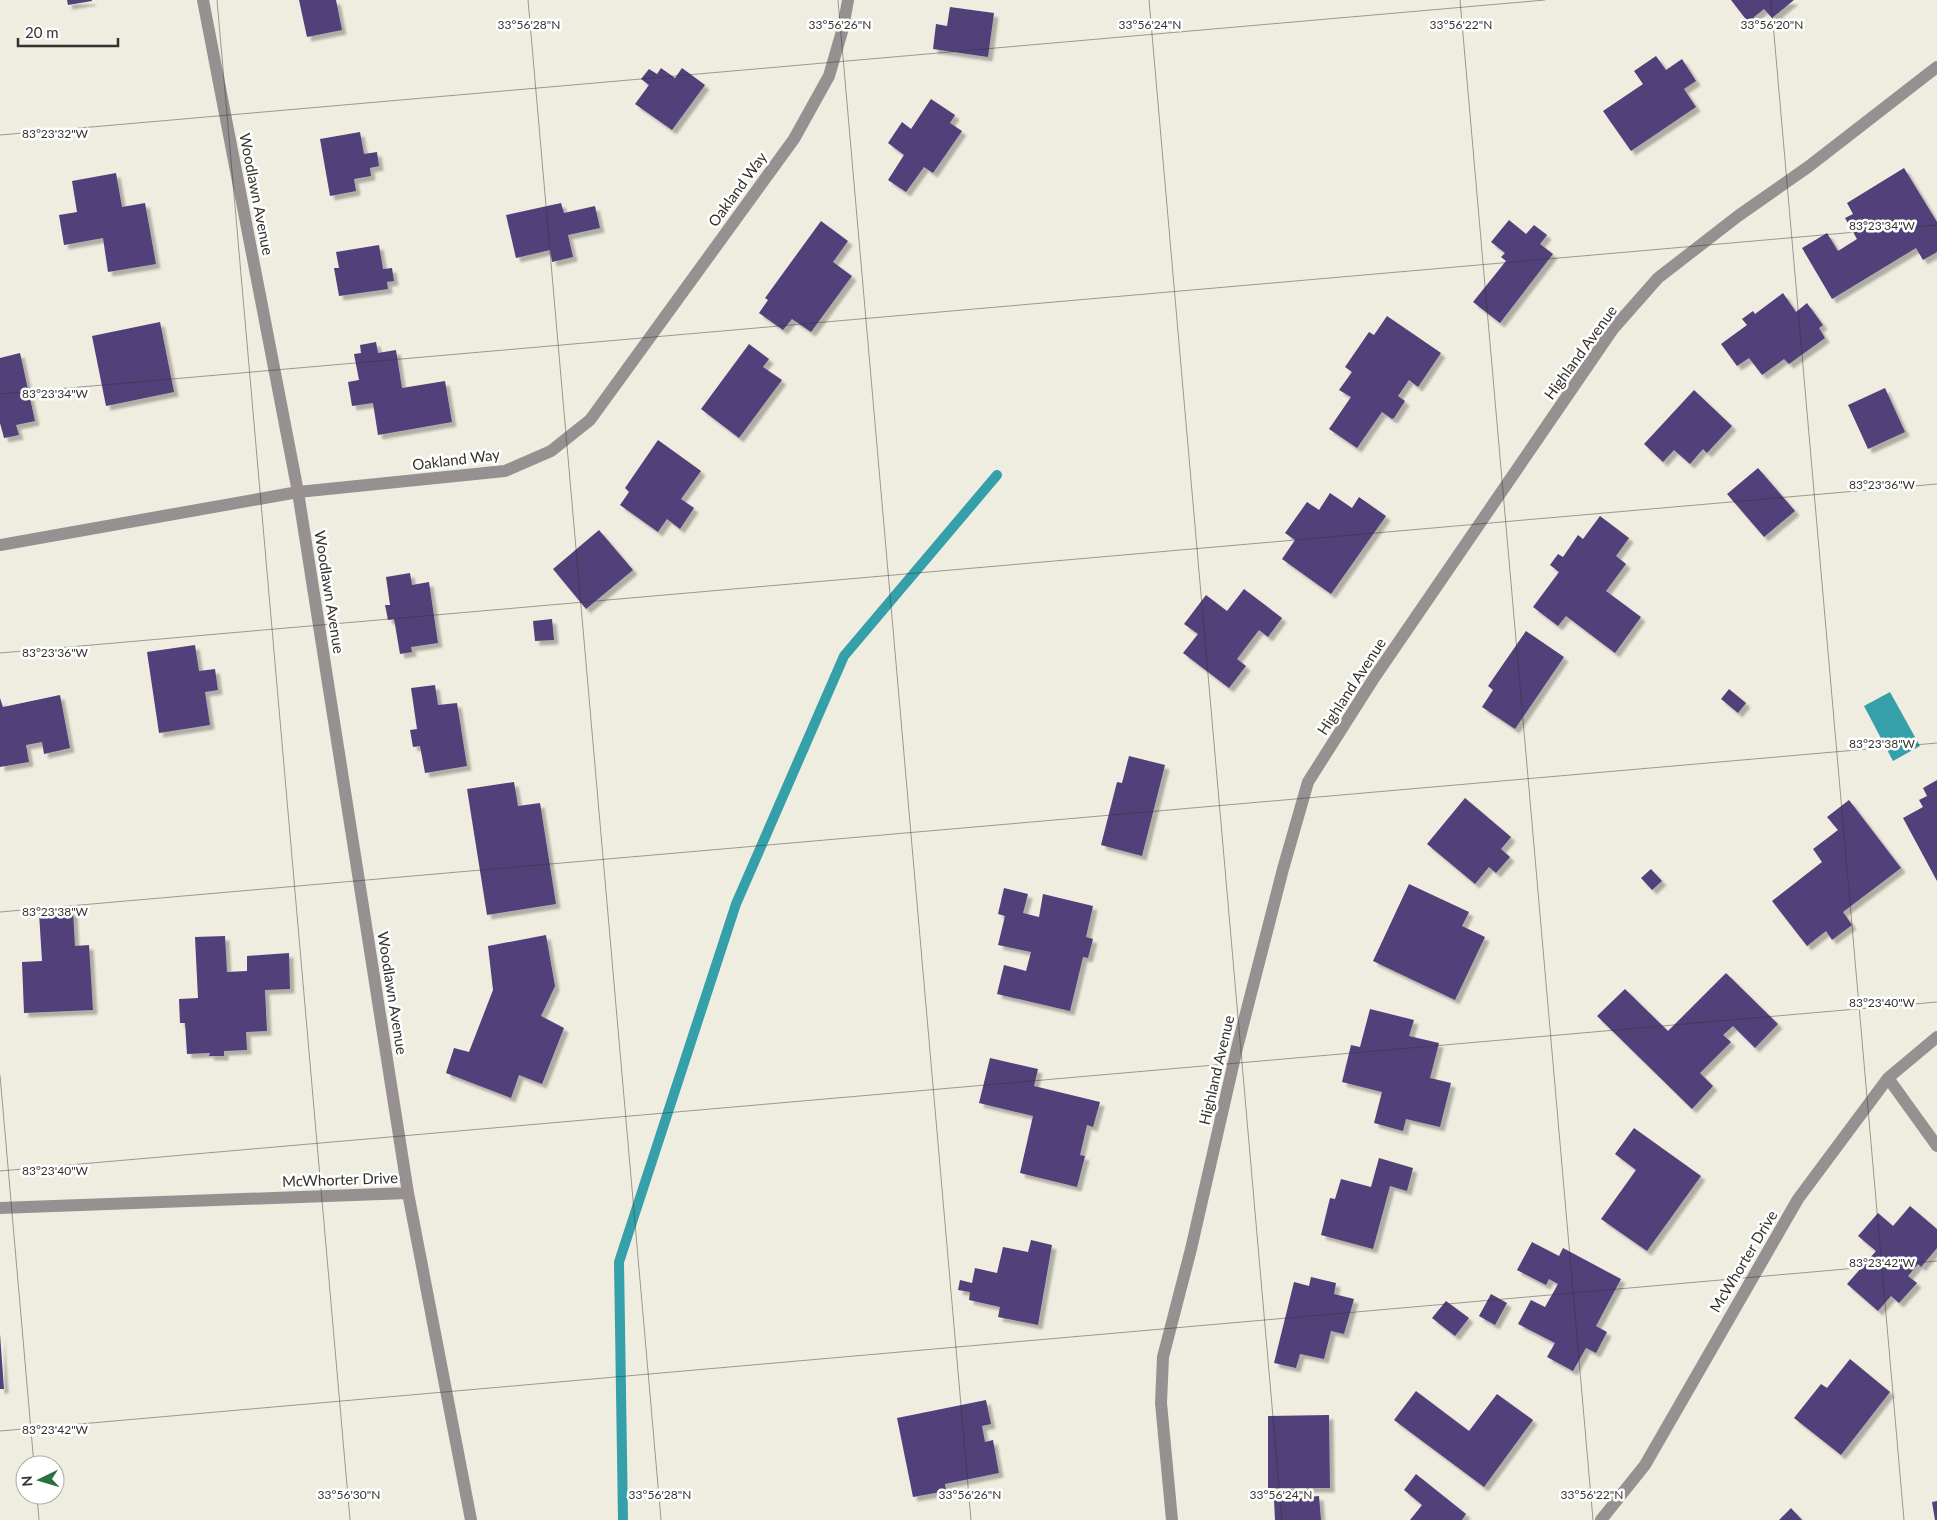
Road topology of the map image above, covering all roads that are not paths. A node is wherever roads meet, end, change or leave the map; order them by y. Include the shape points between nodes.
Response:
1 (203, 0) edge
2 (848, 0) edge
3 (1937, 67) edge
4 (298, 492) junction
5 (0, 545) edge
6 (1937, 1037) edge
7 (1888, 1078) junction
8 (1937, 1146) edge
9 (408, 1193) junction
10 (0, 1208) edge
11 (471, 1520) edge
12 (1172, 1520) edge
13 (1601, 1520) edge

1 - 4 street, Woodlawn Avenue
2 - 4 street, Oakland Way via 844,28 829,76 794,139 590,420 551,451 504,471
3 - 12 street, Highland Avenue via 1658,278 1602,346 1374,678 1308,782 1236,1048 1192,1249 1163,1357 1161,1403
4 - 5 street, Oakland Way
4 - 9 street, Woodlawn Avenue
6 - 7 street, McWhorter Drive
7 - 8 street
7 - 13 street, McWhorter Drive via 1798,1199 1644,1465
9 - 10 street, McWhorter Drive
9 - 11 street, McWhorter Drive

